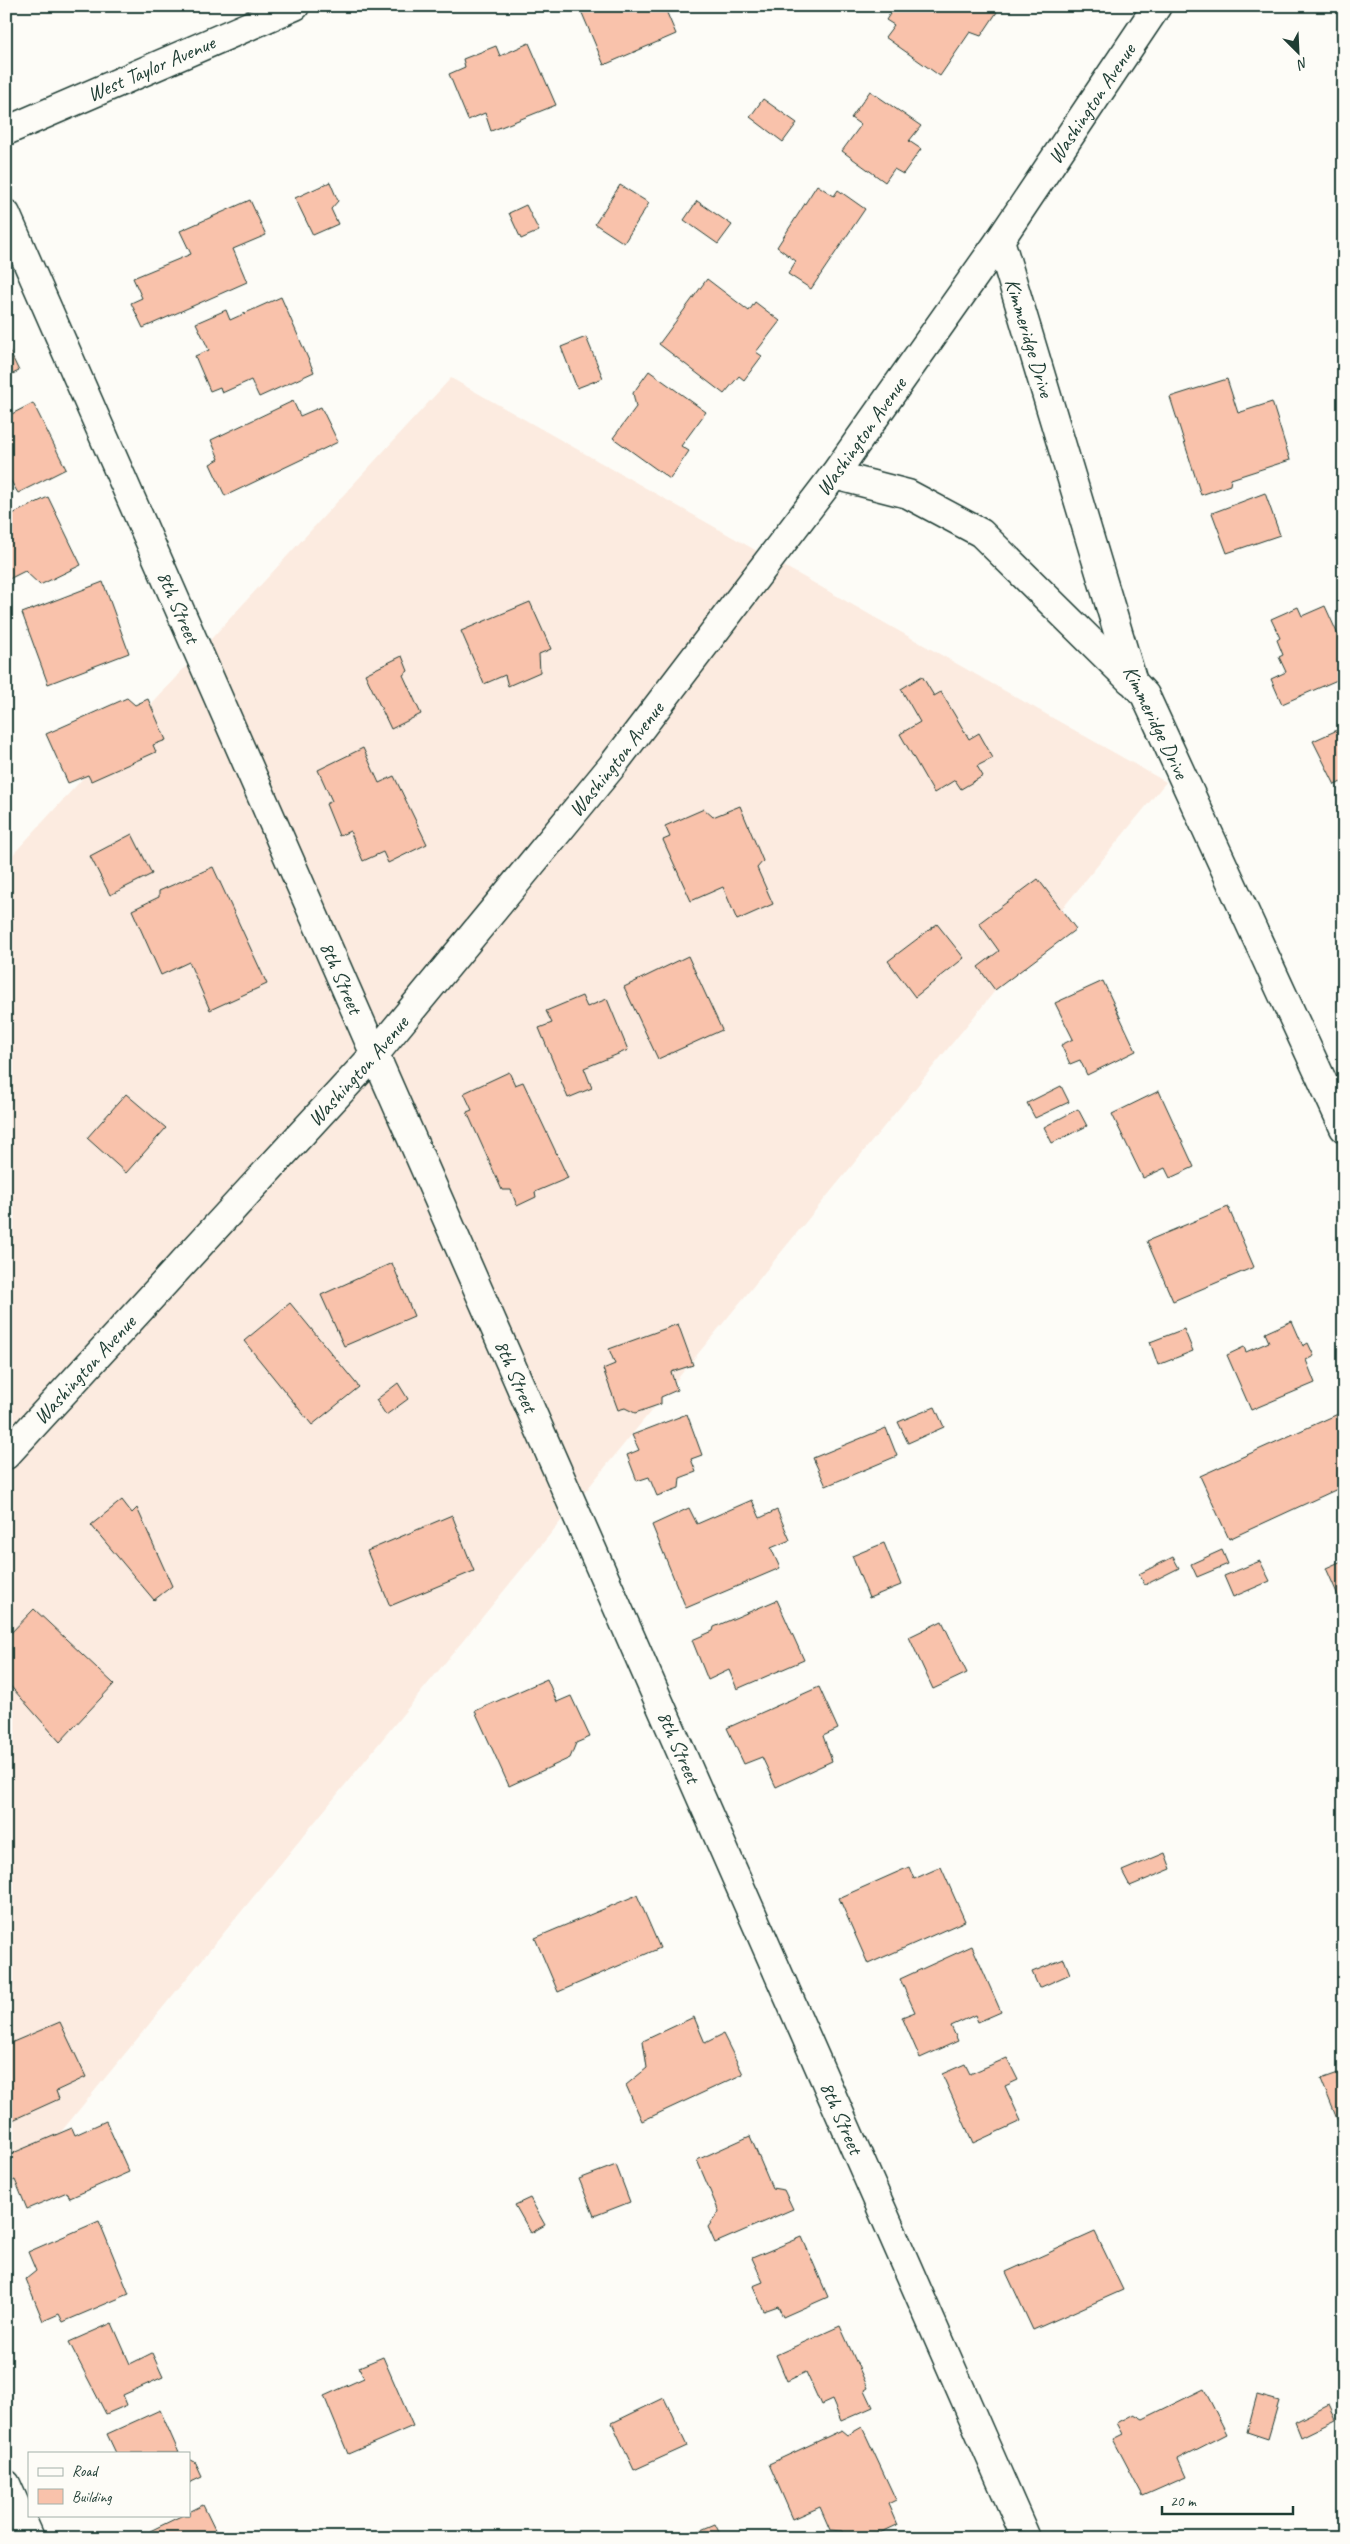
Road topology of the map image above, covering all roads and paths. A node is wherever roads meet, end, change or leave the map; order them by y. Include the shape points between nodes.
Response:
1 (295, 6) edge
2 (1157, 6) edge
3 (6, 131) edge
4 (6, 214) edge
5 (1000, 240) junction
6 (834, 475) junction
7 (1133, 682) junction
8 (375, 1054) junction
9 (1344, 1128) edge
10 (6, 1455) edge
11 (6, 2484) edge
12 (30, 2538) edge
13 (1026, 2538) edge

1 - 3 street, West Taylor Avenue
2 - 5 street, Washington Avenue
4 - 8 street, 8th Street
5 - 6 street, Washington Avenue
5 - 7 street, Kimmeridge Drive
6 - 7 street via 908,494 981,533
6 - 8 street, Washington Avenue via 612,766
7 - 9 street, Kimmeridge Drive via 1145,695
8 - 10 street, Washington Avenue
8 - 13 street, 8th Street
11 - 12 street

